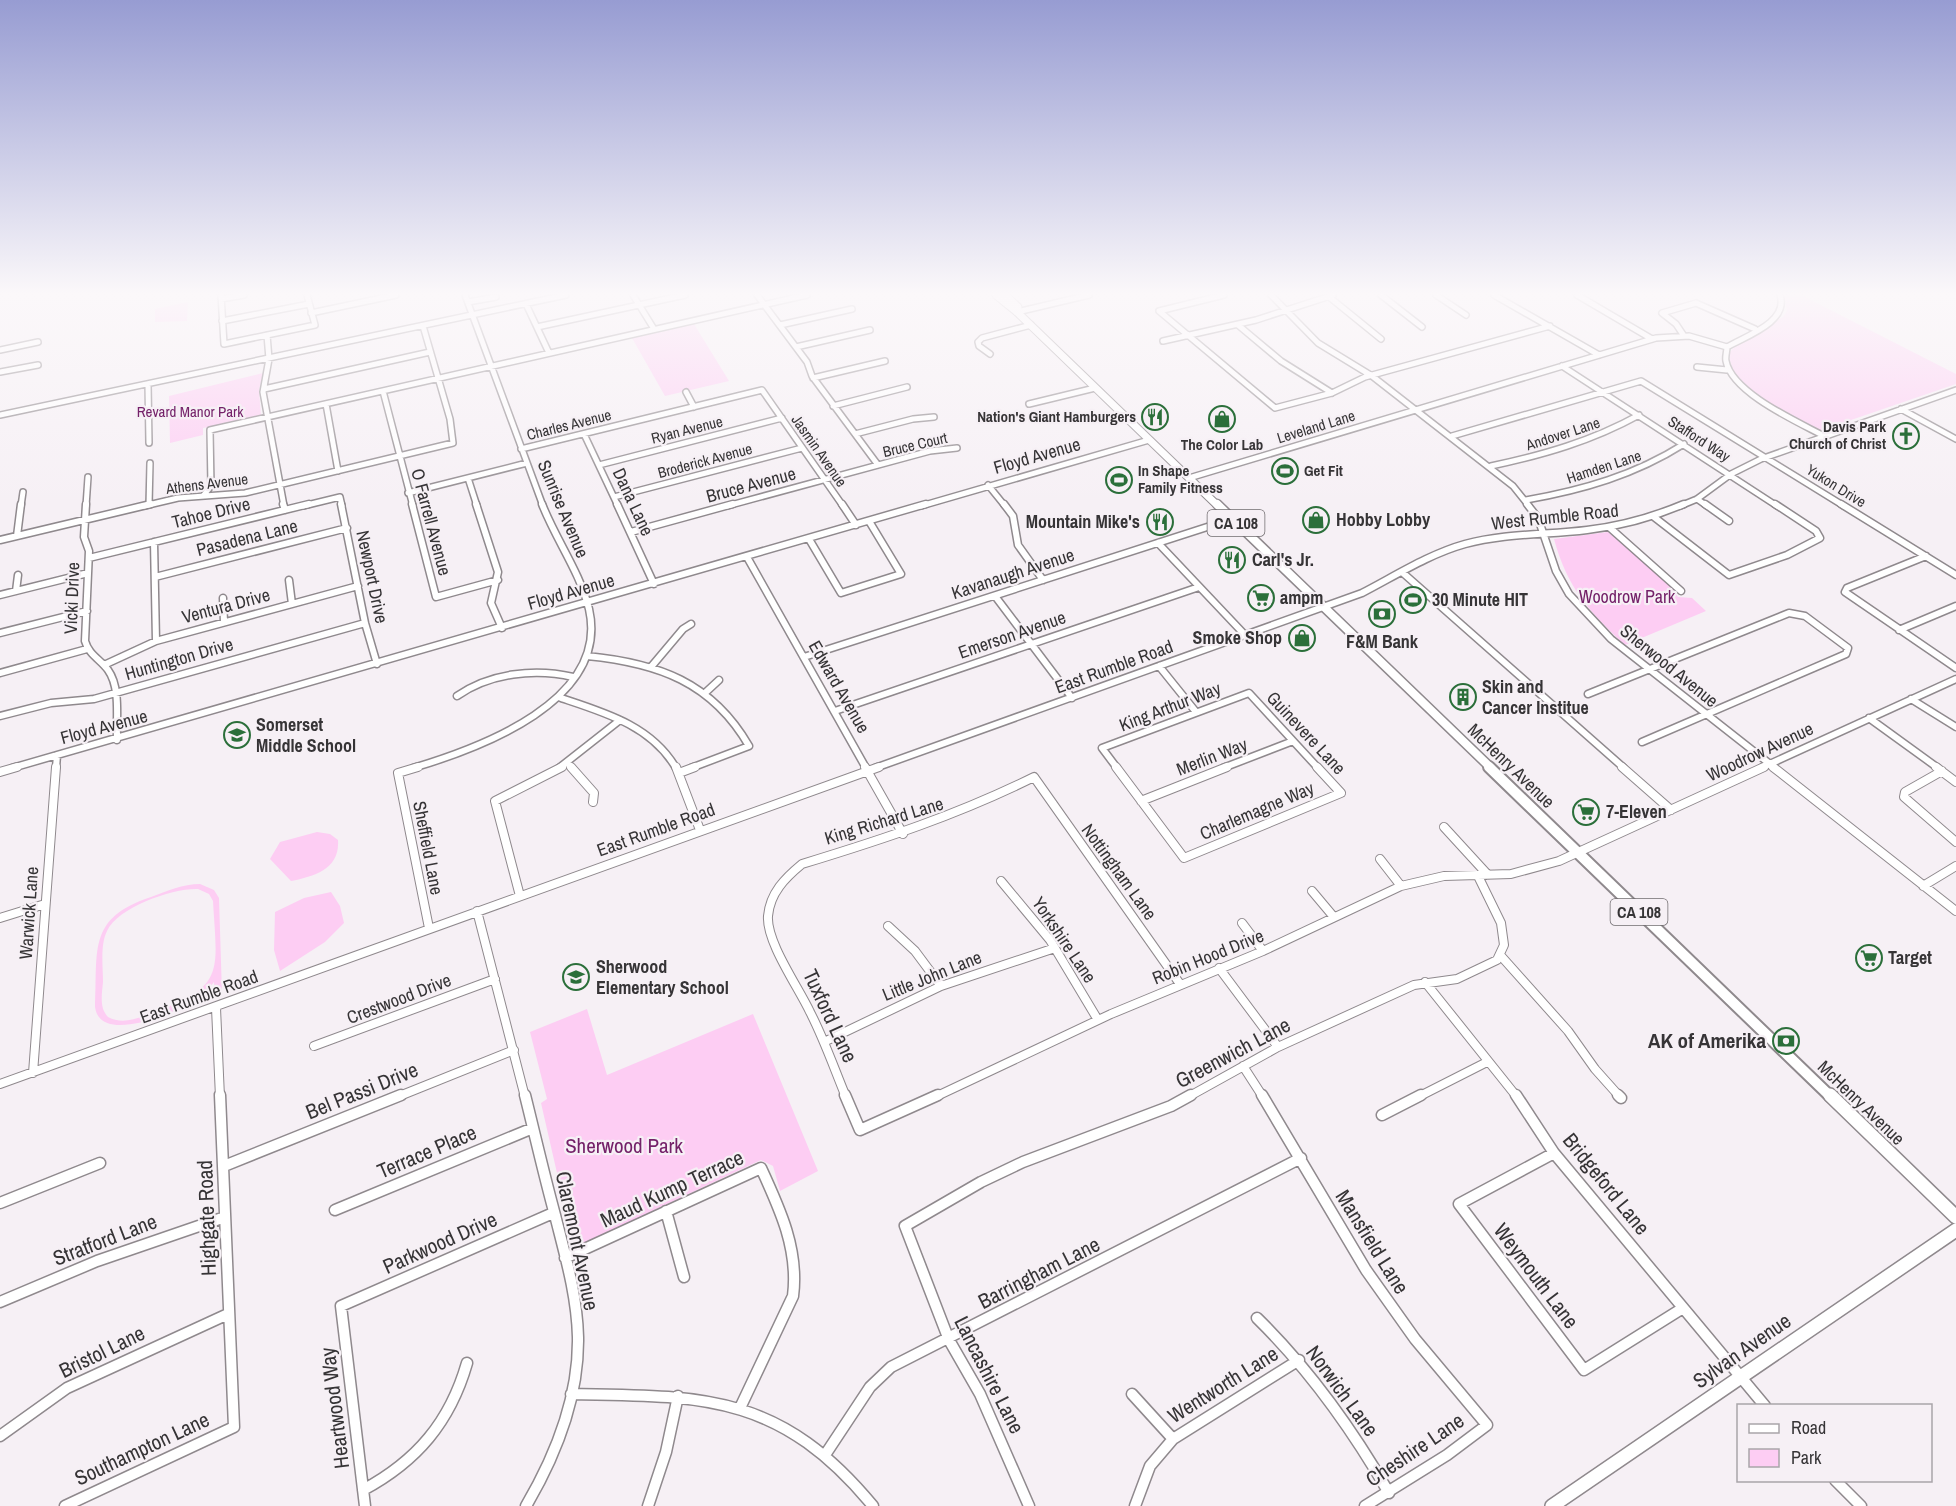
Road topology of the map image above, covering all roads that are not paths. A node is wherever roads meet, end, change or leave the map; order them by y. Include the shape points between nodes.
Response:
1 (36, 365) edge
2 (235, 365) edge
3 (268, 365) edge
4 (370, 365) edge
5 (434, 365) edge
6 (496, 365) edge
7 (806, 365) edge
8 (867, 365) edge
9 (1071, 365) edge
10 (1222, 365) edge
11 (1289, 365) edge
12 (1354, 365) edge
13 (1411, 365) edge
14 (1726, 365) edge
15 (493, 366) junction
16 (1562, 366) joint
17 (1697, 367) dead end
18 (1727, 370) junction
19 (0, 372) edge
20 (1372, 376) junction
21 (438, 378) junction
22 (813, 378) junction
23 (148, 384) junction
24 (907, 387) dead end
25 (1095, 388) junction
26 (264, 389) junction
27 (762, 390) joint
28 (1956, 390) edge
29 (383, 391) junction
30 (1602, 391) junction
31 (686, 392) dead end
32 (1332, 393) junction
33 (326, 404) junction
34 (1029, 404) dead end
35 (694, 406) junction
36 (833, 406) junction
37 (1417, 409) junction
38 (1901, 409) junction
39 (0, 415) edge
40 (1640, 415) junction
41 (267, 417) junction
42 (934, 417) dead end
43 (782, 418) junction
44 (584, 434) junction
45 (855, 434) junction
46 (1452, 436) junction
47 (1824, 436) junction
48 (1956, 439) edge
49 (1149, 440) junction
50 (149, 443) dead end
51 (1684, 444) junction
52 (802, 448) junction
53 (957, 448) dead end
54 (521, 449) junction
55 (398, 456) junction
56 (1767, 457) junction
57 (150, 463) dead end
58 (527, 463) junction
59 (599, 465) junction
60 (878, 465) junction
61 (1491, 466) junction
62 (338, 471) junction
63 (1731, 474) junction
64 (88, 477) dead end
65 (468, 478) junction
66 (1189, 478) junction
67 (824, 481) junction
68 (278, 485) junction
69 (988, 485) junction
70 (23, 492) dead end
71 (408, 493) junction
72 (203, 496) junction
73 (340, 496) joint
74 (614, 497) junction
75 (1697, 498) junction
76 (1526, 500) junction
77 (149, 505) junction
78 (285, 510) junction
79 (1654, 517) junction
80 (1232, 519) junction
81 (85, 520) junction
82 (869, 521) junction
83 (1729, 521) dead end
84 (856, 525) junction
85 (1609, 527) junction
86 (346, 528) junction
87 (631, 532) junction
88 (1545, 535) junction
89 (17, 536) junction
90 (809, 538) junction
91 (0, 540) edge
92 (154, 542) junction
93 (1158, 543) junction
94 (1926, 556) junction
95 (747, 557) junction
96 (89, 558) junction
97 (88, 573) junction
98 (1403, 573) junction
99 (18, 575) dead end
100 (1956, 575) edge
101 (155, 577) junction
102 (289, 580) dead end
103 (498, 580) junction
104 (1043, 580) junction
105 (654, 584) junction
106 (358, 586) junction
107 (1199, 587) junction
108 (16, 591) junction
109 (1681, 591) dead end
110 (0, 595) edge
111 (995, 596) junction
112 (223, 598) dead end
113 (586, 603) junction
114 (292, 604) junction
115 (1956, 606) edge
116 (1323, 607) junction
117 (87, 610) junction
118 (224, 622) junction
119 (365, 623) junction
120 (691, 624) dead end
121 (502, 628) junction
122 (1899, 630) junction
123 (0, 633) edge
124 (1245, 635) junction
125 (156, 641) junction
126 (1031, 644) junction
127 (87, 650) junction
128 (587, 656) junction
129 (804, 657) junction
130 (377, 664) junction
131 (104, 665) junction
132 (1160, 666) junction
133 (651, 667) junction
134 (1956, 668) edge
135 (1649, 669) junction
136 (0, 673) edge
137 (573, 677) junction
138 (1956, 679) edge
139 (719, 680) dead end
140 (114, 693) junction
141 (705, 693) junction
142 (1249, 693) joint
143 (1588, 694) dead end
144 (457, 696) dead end
145 (558, 697) junction
146 (1072, 698) junction
147 (1911, 699) junction
148 (835, 711) junction
149 (1196, 712) junction
150 (1706, 715) junction
151 (0, 716) edge
152 (1869, 718) junction
153 (620, 720) junction
154 (1956, 727) edge
155 (117, 740) junction
156 (1293, 741) junction
157 (1642, 742) dead end
158 (57, 755) junction
159 (568, 764) junction
160 (1769, 765) junction
161 (868, 770) junction
162 (1942, 771) junction
163 (0, 772) edge
164 (398, 773) joint
165 (679, 773) junction
166 (1034, 777) joint
167 (1956, 782) edge
168 (1341, 793) joint
169 (1141, 801) junction
170 (593, 802) dead end
171 (1671, 810) junction
172 (1444, 827) dead end
173 (700, 830) junction
174 (903, 834) junction
175 (1956, 842) edge
176 (1577, 852) junction
177 (1380, 859) dead end
178 (1956, 866) edge
179 (1488, 875) junction
180 (1478, 876) junction
181 (1001, 880) dead end
182 (1923, 885) junction
183 (1401, 886) junction
184 (1312, 891) dead end
185 (520, 896) junction
186 (45, 904) junction
187 (477, 911) junction
188 (1956, 911) edge
189 (1333, 916) junction
190 (768, 917) joint
191 (0, 918) edge
192 (1242, 923) dead end
193 (888, 926) dead end
194 (429, 928) junction
195 (1055, 948) junction
196 (1263, 951) junction
197 (1501, 956) junction
198 (1219, 968) junction
199 (495, 979) junction
200 (1425, 981) junction
201 (1180, 984) junction
202 (941, 986) junction
203 (216, 1008) junction
204 (1098, 1020) junction
205 (824, 1042) junction
206 (314, 1047) dead end
207 (1278, 1047) junction
208 (514, 1050) junction
209 (1487, 1062) junction
210 (1243, 1066) junction
211 (33, 1073) junction
212 (0, 1084) edge
213 (1621, 1098) dead end
214 (1382, 1114) dead end
215 (533, 1128) junction
216 (860, 1130) joint
217 (1554, 1153) junction
218 (1301, 1158) junction
219 (100, 1163) dead end
220 (224, 1166) junction
221 (0, 1203) edge
222 (335, 1210) dead end
223 (666, 1211) junction
224 (554, 1213) junction
225 (225, 1217) junction
226 (1956, 1217) edge
227 (904, 1226) joint
228 (1956, 1230) edge
229 (565, 1258) junction
230 (684, 1277) dead end
231 (0, 1302) edge
232 (341, 1306) joint
233 (1683, 1308) junction
234 (228, 1314) junction
235 (1257, 1318) dead end
236 (949, 1340) junction
237 (1299, 1360) junction
238 (467, 1363) dead end
239 (1741, 1378) junction
240 (572, 1394) junction
241 (1132, 1394) dead end
242 (678, 1396) junction
243 (1764, 1404) edge
244 (740, 1408) junction
245 (1487, 1425) joint
246 (234, 1427) joint
247 (0, 1436) edge
248 (1173, 1439) junction
249 (825, 1455) junction
250 (1836, 1482) edge
251 (363, 1491) junction
252 (1389, 1493) junction
253 (65, 1506) edge
254 (365, 1506) edge
255 (526, 1506) edge
256 (648, 1506) edge
257 (873, 1506) edge
258 (1029, 1506) edge
259 (1135, 1506) edge
260 (1365, 1506) edge
261 (1552, 1506) edge
262 (1861, 1506) edge

1 - 19 street
2 - 23 street
3 - 26 street
4 - 26 street
5 - 21 street
6 - 15 street
7 - 22 street
8 - 22 street
9 - 25 main road, McHenry Avenue / CA 108
10 - 32 street via 1275,408
11 - 32 street
12 - 20 street, Sherwood Avenue
13 - 20 street
14 - 18 street
15 - 21 street
15 - 54 street, Sunrise Avenue
16 - 30 street, Stafford Way
16 - 37 street, Leveland Lane
17 - 18 street
18 - 47 street via 1750,392
20 - 32 street
20 - 37 street, Sherwood Avenue
21 - 29 street
21 - 55 street, Athens Avenue via 453,443
22 - 36 street
23 - 39 street
23 - 50 street
24 - 36 street
25 - 34 street
25 - 49 main road, McHenry Avenue / CA 108
26 - 41 street
27 - 35 street, Charles Avenue
27 - 43 street, Jasmin Avenue
28 - 38 street, West Rumble Road
29 - 33 street
29 - 55 street, O Farrell Avenue
30 - 40 street, Stafford Way
30 - 46 street via 1519,420
30 - 56 street, Yukon Drive via 1641,381
31 - 35 street
33 - 41 street
33 - 62 street
35 - 44 street, Charles Avenue
36 - 45 street
37 - 46 street, Sherwood Avenue
37 - 66 street, Leveland Lane
38 - 47 street, West Rumble Road
38 - 48 street
40 - 51 street, Stafford Way
40 - 61 street, Andover Lane via 1567,448
41 - 68 street
41 - 72 street via 210,430 211,486
42 - 45 street
43 - 52 street, Jasmin Avenue
43 - 59 street, Ryan Avenue
44 - 54 street, Charles Avenue
44 - 59 street, Dana Lane
45 - 60 street
46 - 61 street, Sherwood Avenue
47 - 56 street, West Rumble Road
49 - 66 main road, McHenry Avenue / CA 108
49 - 69 street, Floyd Avenue
51 - 63 street, Stafford Way
51 - 76 street, Hamden Lane via 1616,479
52 - 67 street, Jasmin Avenue
52 - 74 street, Broderick Avenue
53 - 60 street, Bruce Court
54 - 58 street, Sunrise Avenue
55 - 62 street, Athens Avenue
55 - 71 street, O Farrell Avenue
56 - 63 street, West Rumble Road
56 - 94 street, Yukon Drive
57 - 77 street
58 - 65 street, Charles Avenue
58 - 113 street, Sunrise Avenue
59 - 74 street, Dana Lane
60 - 67 street, Bruce Avenue
61 - 76 street, Sherwood Avenue
62 - 68 street, Athens Avenue
63 - 75 street, West Rumble Road
63 - 79 street, Stafford Way via 1820,536 1819,539 1787,555 1729,574
64 - 81 street, Vicki Drive
65 - 71 street, Charles Avenue
65 - 103 street
66 - 80 main road, McHenry Avenue / CA 108
67 - 84 street, Jasmin Avenue
67 - 87 street, Bruce Avenue
68 - 72 street, Athens Avenue via 234,495
68 - 78 street
69 - 82 street, Floyd Avenue
69 - 104 street via 1013,516 1018,545
70 - 89 street
71 - 103 street, O Farrell Avenue via 436,597
72 - 77 street, Athens Avenue
73 - 78 street, Tahoe Drive
73 - 86 street, Newport Drive
74 - 87 street, Dana Lane
75 - 79 street, West Rumble Road
75 - 83 street
76 - 88 street, Sherwood Avenue
77 - 81 street, Athens Avenue
78 - 92 street, Tahoe Drive
79 - 85 street, West Rumble Road
80 - 93 street, Kavanaugh Avenue
80 - 116 main road, McHenry Avenue / CA 108
81 - 89 street, Athens Avenue
81 - 96 street, Vicki Drive
82 - 84 street, Floyd Avenue
82 - 90 street via 901,574 841,593
84 - 90 street, Floyd Avenue
85 - 88 street, West Rumble Road
85 - 109 street
86 - 101 street, Pasadena Lane
86 - 106 street, Newport Drive
87 - 105 street, Dana Lane
88 - 98 street, West Rumble Road via 1507,536 1465,544
88 - 135 street, Sherwood Avenue via 1556,571 1577,605
89 - 91 street, Athens Avenue
90 - 95 street, Floyd Avenue
92 - 96 street, Tahoe Drive
92 - 101 street
93 - 104 street, Kavanaugh Avenue
93 - 107 street
94 - 100 street, Yukon Drive
94 - 122 street via 1845,592
95 - 105 street, Floyd Avenue
95 - 129 street, Edward Avenue
96 - 97 street, Vicki Drive
97 - 108 street
97 - 117 street, Vicki Drive
98 - 116 street, West Rumble Road via 1362,594
98 - 171 street
99 - 108 street
101 - 125 street
102 - 114 street
103 - 121 street via 491,603
104 - 111 street, Kavanaugh Avenue
105 - 113 street, Floyd Avenue
106 - 114 street, Ventura Drive
106 - 119 street, Newport Drive
107 - 124 street
107 - 126 street, Emerson Avenue
108 - 110 street
111 - 126 street
111 - 129 street, Kavanaugh Avenue
112 - 118 street
113 - 121 street, Floyd Avenue
113 - 128 street, Sunrise Avenue via 592,628
114 - 118 street, Ventura Drive
115 - 122 street
116 - 124 street, East Rumble Road
116 - 176 main road, McHenry Avenue / CA 108
117 - 123 street
117 - 127 street, Vicki Drive
118 - 125 street, Ventura Drive
119 - 130 street, Newport Drive
119 - 140 street, Huntington Drive
120 - 133 street
121 - 130 street, Floyd Avenue
122 - 134 street
124 - 132 street, East Rumble Road
125 - 131 street, Ventura Drive
126 - 146 street
126 - 148 street, Emerson Avenue
127 - 131 street, Vicki Drive
127 - 136 street
128 - 133 street
128 - 137 street, Sunrise Avenue
129 - 148 street, Edward Avenue
130 - 155 street, Floyd Avenue
131 - 140 street, Vicki Drive via 112,675
132 - 146 street, East Rumble Road
132 - 149 street
133 - 141 street
135 - 143 street
135 - 150 street, Sherwood Avenue
135 - 150 street via 1793,613 1804,616 1848,648 1846,654
137 - 144 street via 545,673 514,675 465,689
137 - 145 street, Sunrise Avenue
138 - 147 street, Woodrow Avenue
139 - 141 street
140 - 151 street, Huntington Drive via 85,701 39,705
140 - 155 street, Vicki Drive
141 - 165 street via 729,715 749,746
142 - 149 street, King Arthur Way
142 - 156 street, Guinevere Lane
145 - 153 street
145 - 164 street, Sunrise Avenue via 530,720 498,738
146 - 161 street, East Rumble Road
147 - 152 street, Woodrow Avenue
147 - 154 street
148 - 161 street, Edward Avenue
149 - 169 street, King Arthur Way via 1102,748
150 - 157 street
150 - 160 street, Sherwood Avenue
152 - 160 street, Woodrow Avenue
152 - 162 street
153 - 159 street
153 - 165 street via 660,746
155 - 158 street, Floyd Avenue
156 - 168 street, Guinevere Lane
156 - 169 street, Merlin Way
158 - 163 street, Floyd Avenue
158 - 186 street, Warwick Lane
159 - 170 street via 594,793
159 - 185 street via 495,801
160 - 171 street, Woodrow Avenue
160 - 182 street, Sherwood Avenue
161 - 173 street, East Rumble Road
161 - 174 street, Edward Avenue
162 - 167 street
162 - 175 street via 1905,792 1904,797
164 - 194 street, Sheffield Lane
165 - 173 street
166 - 174 street, King Richard Lane via 965,811
166 - 201 street, Nottingham Lane
168 - 169 street, Charlemagne Way via 1184,858
171 - 176 street, Woodrow Avenue
172 - 179 street
173 - 185 street, East Rumble Road
174 - 190 street, King Richard Lane via 802,864 776,889
176 - 179 street, Robin Hood Drive via 1536,869
176 - 226 main road, McHenry Avenue / CA 108
177 - 183 street
178 - 182 street
179 - 180 street, Robin Hood Drive
180 - 183 street, Robin Hood Drive via 1444,876
180 - 197 street via 1501,923
181 - 195 street, Yorkshire Lane
182 - 188 street, Sherwood Avenue
183 - 189 street, Robin Hood Drive
184 - 189 street
185 - 187 street, East Rumble Road
186 - 191 street
186 - 211 street, Warwick Lane
187 - 194 street, East Rumble Road
187 - 199 street, Claremont Avenue
189 - 196 street, Robin Hood Drive
190 - 205 street, Tuxford Lane via 774,943
192 - 196 street
193 - 202 street via 915,951
194 - 203 street, East Rumble Road
195 - 202 street, Little John Lane
195 - 204 street, Yorkshire Lane
196 - 198 street, Robin Hood Drive
197 - 200 street, Greenwich Lane via 1465,976
197 - 213 street
198 - 201 street, Robin Hood Drive
198 - 207 street
199 - 206 street, Crestwood Drive
199 - 208 street, Claremont Avenue
200 - 207 street, Greenwich Lane
200 - 209 street, Bridgeford Lane
201 - 204 street, Robin Hood Drive
202 - 205 street, Little John Lane
203 - 211 street, East Rumble Road
203 - 220 street, Highgate Road
204 - 216 street, Robin Hood Drive
205 - 216 street, Tuxford Lane
207 - 210 street, Greenwich Lane
208 - 215 street, Claremont Avenue
208 - 220 street, Bel Passi Drive
209 - 214 street
209 - 217 street, Bridgeford Lane via 1526,1107
210 - 218 street, Mansfield Lane
210 - 227 street, Greenwich Lane via 1153,1114 1023,1162
211 - 212 street, East Rumble Road
215 - 222 street, Terrace Place
215 - 224 street, Claremont Avenue
217 - 233 street, Bridgeford Lane
217 - 233 street, Weymouth Lane via 1459,1204 1584,1370
218 - 236 street, Barringham Lane
218 - 245 street, Mansfield Lane via 1371,1278 1425,1352
219 - 221 street
220 - 225 street, Highgate Road
223 - 229 street, Maud Kump Terrace
223 - 230 street
223 - 244 street, Maud Kump Terrace via 761,1168 794,1255 797,1275 792,1296
224 - 229 street, Claremont Avenue
224 - 232 street, Parkwood Drive
225 - 231 street, Stratford Lane via 106,1257
225 - 234 street, Highgate Road
227 - 236 street, Lancashire Lane
228 - 239 main road, Sylvan Avenue
229 - 240 street, Claremont Avenue via 577,1315
232 - 251 street, Heartwood Way
233 - 239 street, Bridgeford Lane
234 - 246 street, Highgate Road
234 - 247 street, Bristol Lane via 67,1388
235 - 237 street, Norwich Lane
236 - 249 street, Barringham Lane via 891,1367 879,1377
236 - 258 street, Lancashire Lane via 985,1404
237 - 248 street, Wentworth Lane
237 - 252 street, Norwich Lane via 1339,1410
238 - 251 street via 455,1400 428,1443 400,1469
239 - 243 street, Bridgeford Lane
239 - 261 main road, Sylvan Avenue
240 - 242 street
240 - 255 street, Claremont Avenue via 556,1446
241 - 248 street
242 - 244 street
242 - 256 street via 666,1452
244 - 249 street via 788,1429
245 - 252 street, Cheshire Lane
246 - 253 street, Southampton Lane
248 - 259 street, Wentworth Lane via 1150,1466
249 - 257 street
250 - 262 street
251 - 254 street, Heartwood Way
252 - 260 street, Cheshire Lane

